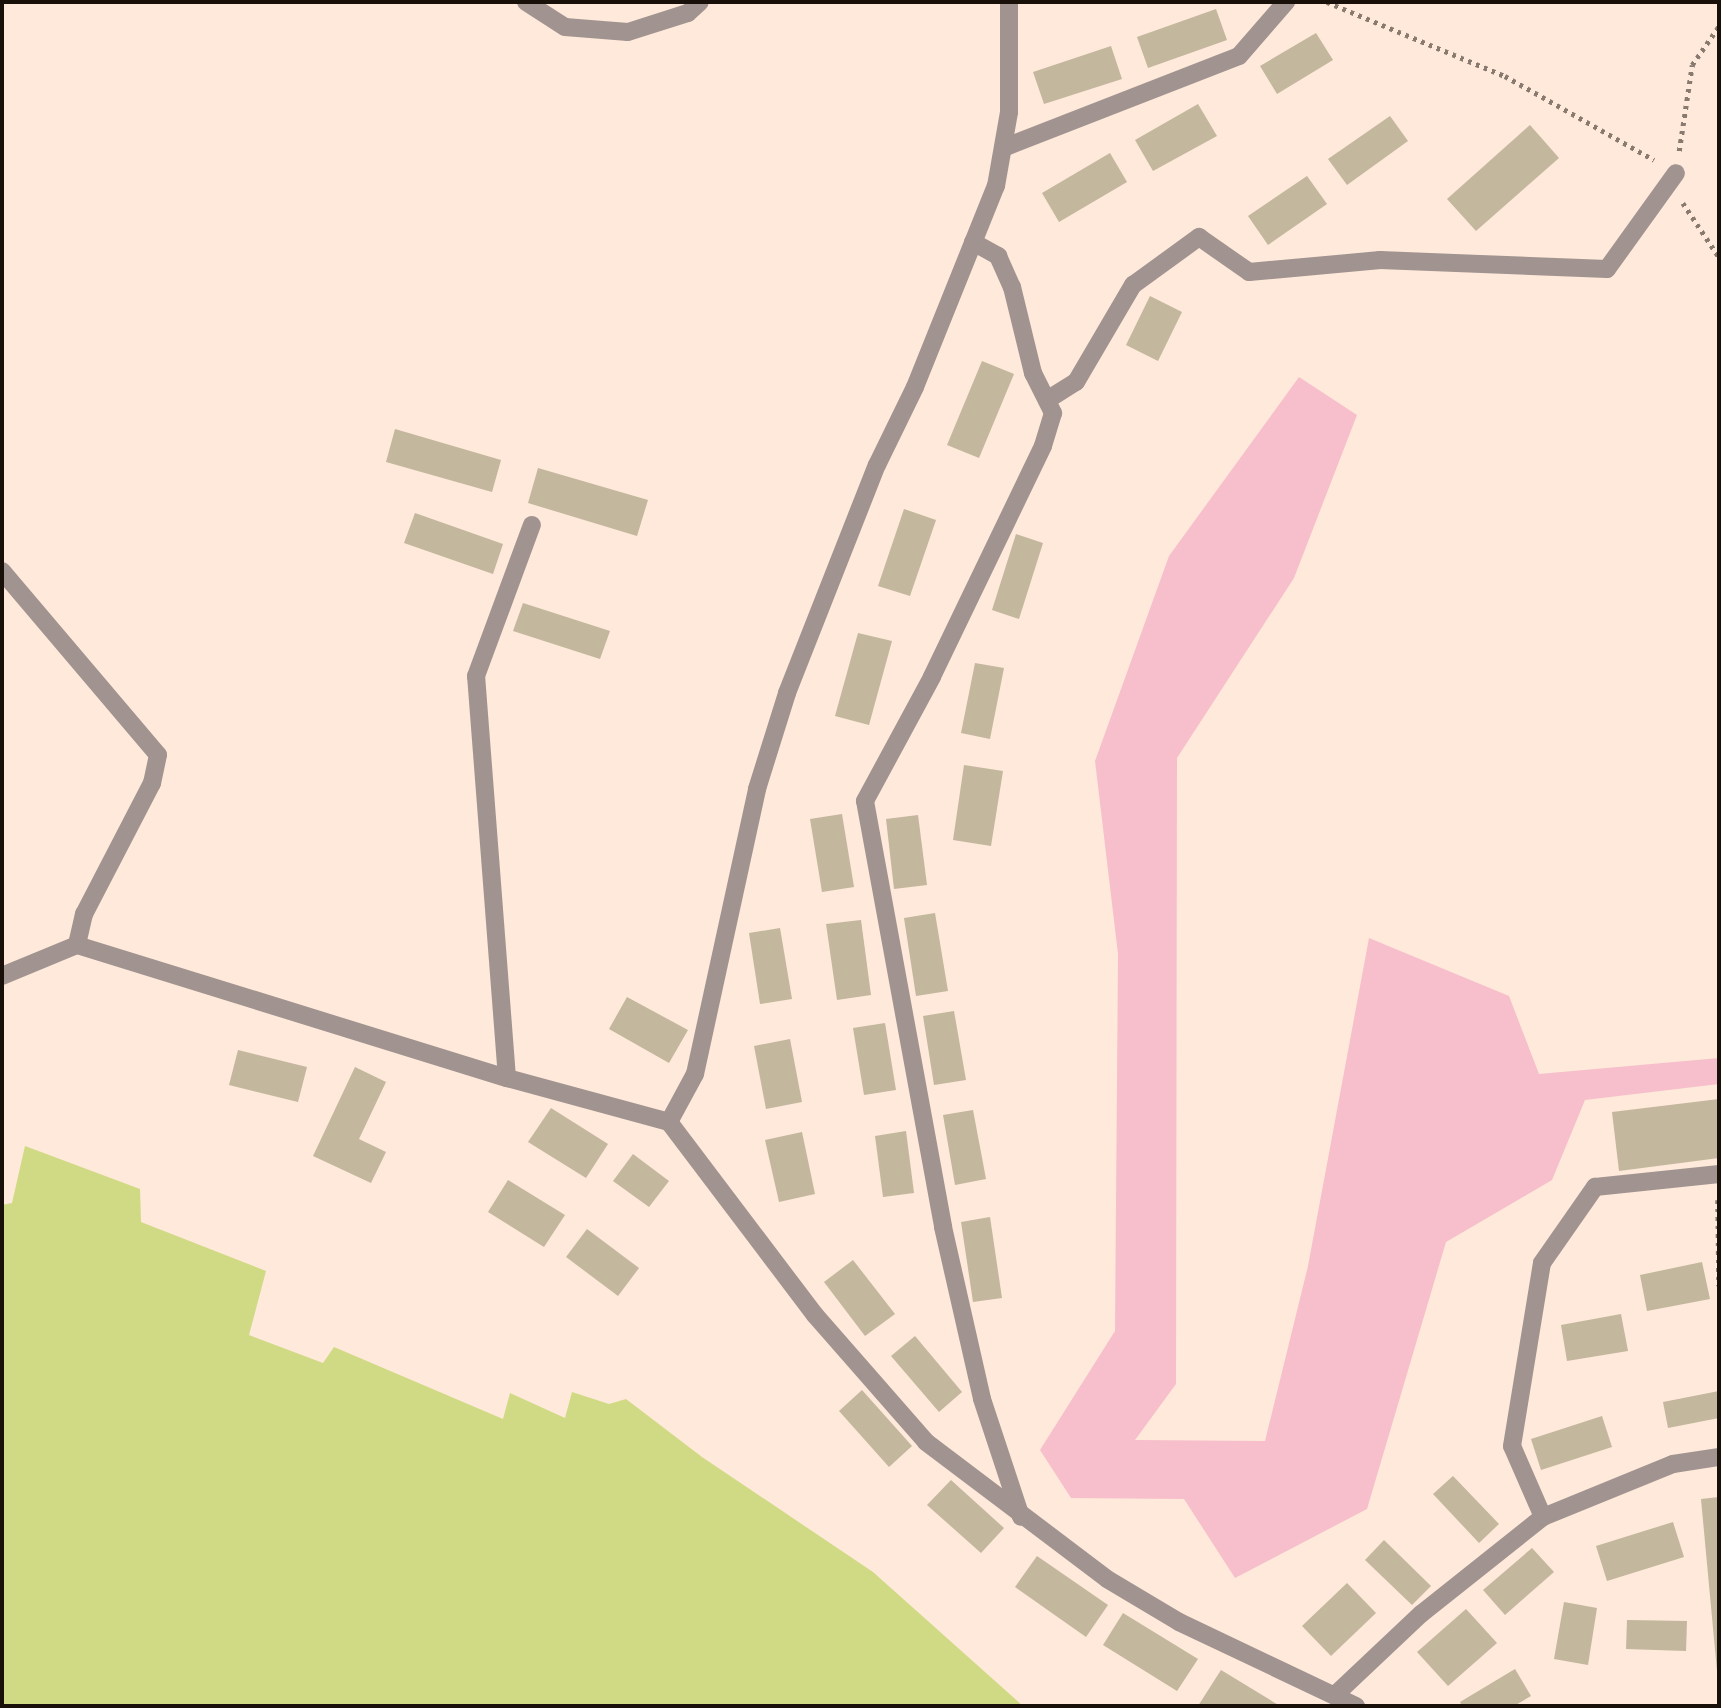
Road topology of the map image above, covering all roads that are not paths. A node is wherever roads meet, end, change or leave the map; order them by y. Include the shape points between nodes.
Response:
1 (526, 2) edge
2 (700, 2) edge
3 (1009, 2) edge
4 (1286, 2) edge
5 (1003, 148) junction
6 (1676, 173) road end
7 (973, 242) junction
8 (1047, 400) junction
9 (532, 525) dead end
10 (2, 570) edge
11 (77, 945) junction
12 (2, 976) edge
13 (507, 1078) junction
14 (669, 1122) junction
15 (1719, 1174) edge
16 (1719, 1457) edge
17 (1021, 1517) junction
18 (1544, 1517) junction
19 (1335, 1695) junction
20 (1356, 1706) edge

1 - 2 street via 565,27 628,32 688,13
3 - 5 street via 1009,112
4 - 5 street via 1240,56
5 - 7 street via 996,186
6 - 8 street via 1607,269 1380,260 1249,272 1199,237 1133,285 1076,382
7 - 8 street via 998,256 1012,287 1033,373
7 - 14 street via 787,693 757,789 695,1074
8 - 17 street via 1054,412 1044,446 932,677 865,801 943,1227 982,1399
9 - 13 street via 476,676
10 - 11 street via 158,755 152,783 84,914
11 - 12 street
11 - 13 street
13 - 14 street
14 - 17 street via 815,1315 926,1442
15 - 18 street via 1595,1187 1542,1263 1512,1446
16 - 18 street via 1673,1464
17 - 19 street via 1107,1579 1179,1622
18 - 19 street via 1421,1614
19 - 20 street

